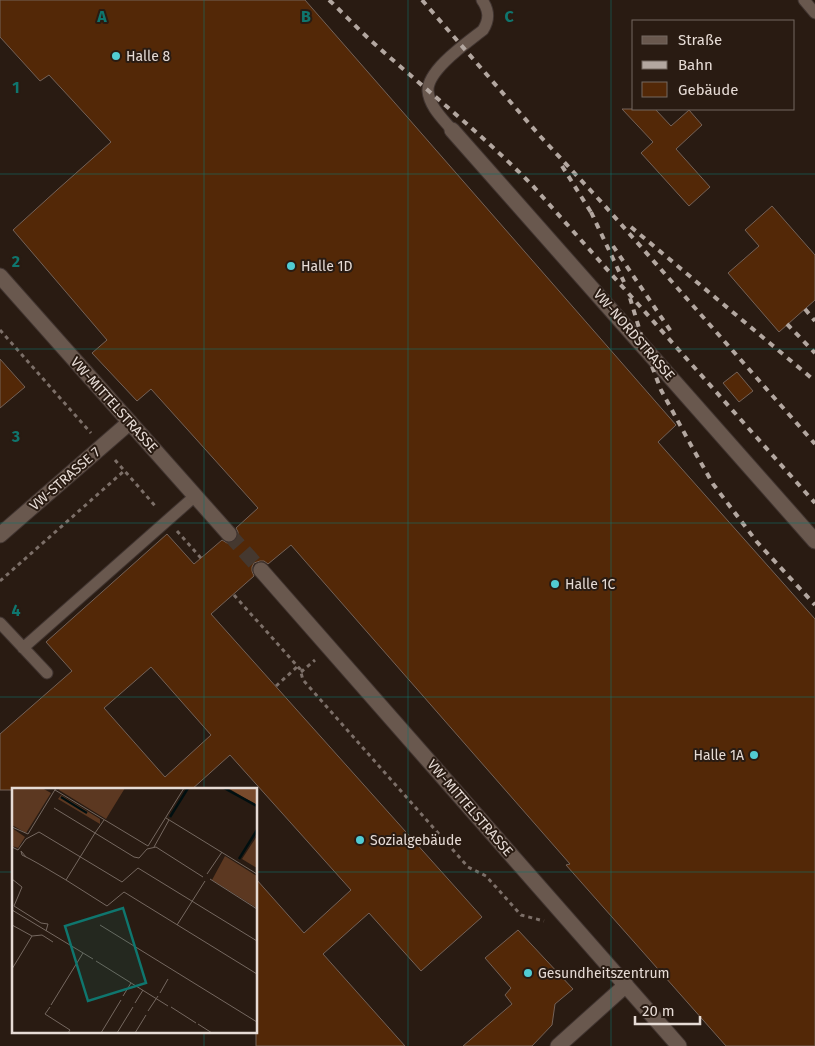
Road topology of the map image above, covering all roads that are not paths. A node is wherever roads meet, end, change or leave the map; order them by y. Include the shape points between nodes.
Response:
1 (482, 0) edge
2 (804, 0) edge
3 (815, 13) edge
4 (452, 130) joint
5 (0, 276) edge
6 (130, 422) junction
7 (195, 496) junction
8 (228, 534) tunnel mouth
9 (0, 535) edge
10 (815, 541) edge
11 (261, 570) tunnel mouth
12 (0, 623) edge
13 (23, 648) junction
14 (46, 673) dead end
15 (626, 985) junction
16 (558, 1046) edge
17 (679, 1046) edge

1 - 4 lane via 488,12 483,30 438,68 430,81 429,98
2 - 3 lane
4 - 10 street, VW-NORDSTRASSE
5 - 6 street, VW-MITTELSTRASSE
6 - 7 street, VW-MITTELSTRASSE
6 - 9 street, VW-STRASSE 7
7 - 8 street, VW-MITTELSTRASSE
7 - 13 lane
11 - 15 street, VW-MITTELSTRASSE
12 - 13 lane
13 - 14 lane
15 - 16 street
15 - 17 street, VW-MITTELSTRASSE

